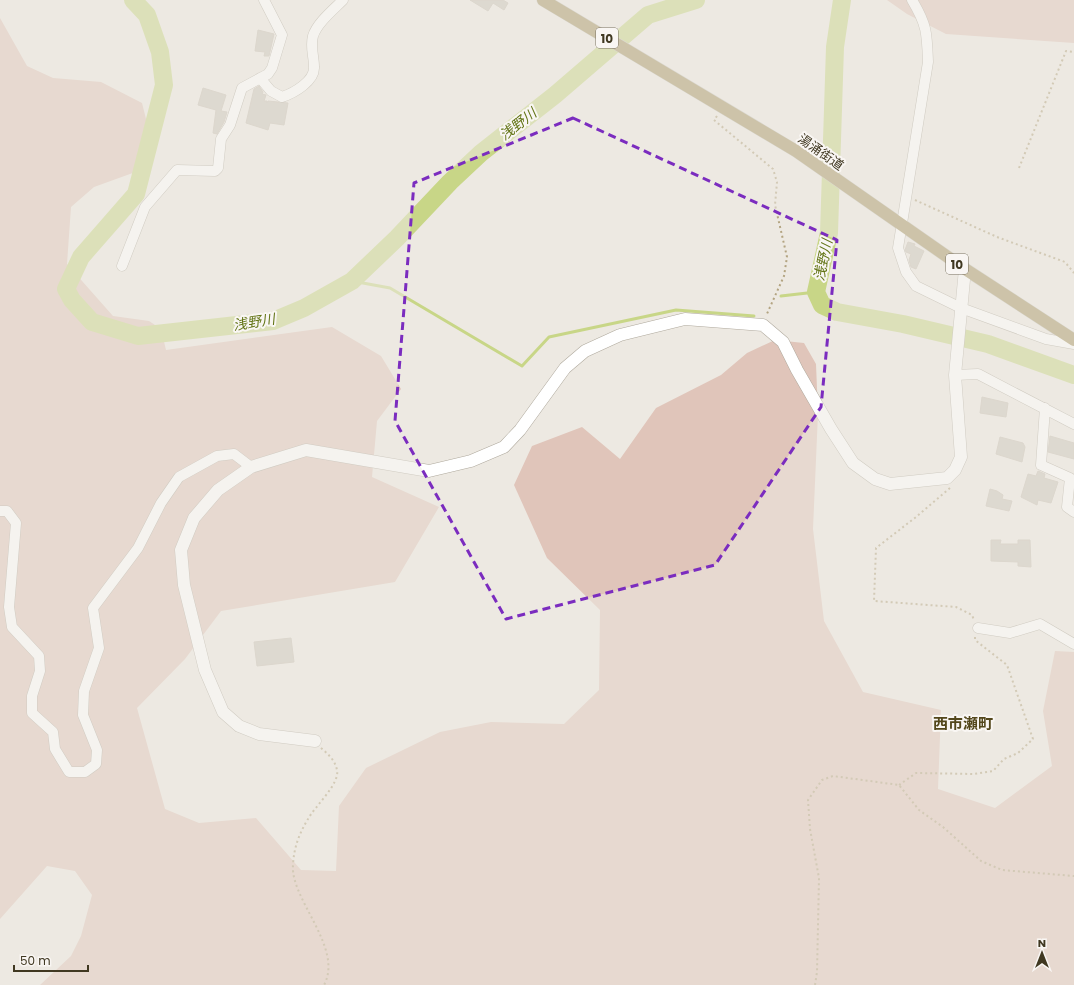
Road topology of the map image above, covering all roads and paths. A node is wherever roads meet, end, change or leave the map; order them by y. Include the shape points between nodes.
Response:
1 (264, 0) edge
2 (343, 0) edge
3 (543, 0) edge
4 (912, 0) edge
5 (1074, 52) edge
6 (260, 78) junction
7 (723, 106) junction
8 (1019, 168) dead end
9 (905, 196) junction
10 (901, 224) junction
11 (122, 266) dead end
12 (965, 270) junction
13 (1074, 273) edge
14 (960, 314) junction
15 (763, 325) junction
16 (1074, 340) edge
17 (1074, 344) edge
18 (955, 375) junction
19 (1045, 408) junction
20 (1074, 424) edge
21 (251, 467) junction
22 (952, 487) dead end
23 (0, 511) edge
24 (1074, 512) edge
25 (978, 628) junction
26 (1074, 644) edge
27 (315, 741) joint
28 (899, 786) junction
29 (1074, 876) edge
30 (324, 985) edge
31 (815, 985) edge

1 - 6 street via 282,35 272,68 268,74
2 - 6 street via 313,35 311,52 314,68 311,77 293,94 282,97 271,91
3 - 7 main road, 湯涌街道 / 10
4 - 9 street via 927,32 928,62
5 - 8 path via 1066,51
6 - 11 street via 242,88 230,125 221,139 218,168 215,171 177,170 145,207
7 - 10 main road, 湯涌街道 / 10 via 796,151
7 - 15 path via 714,120 773,169 777,182 775,205 787,258 784,276
9 - 10 street
9 - 13 path via 997,237 1065,262
10 - 12 main road, 湯涌街道 / 10
10 - 14 street via 898,248 906,272 916,286
12 - 14 street
12 - 16 main road, 湯涌街道 / 10
14 - 17 street via 1046,339
14 - 18 street
15 - 18 street via 783,342 820,410 853,463 875,479 890,484 946,478 955,470 961,457
15 - 21 street via 685,319 620,335 585,350 566,368 520,430 504,447 471,461 429,471 306,450
18 - 19 street via 978,374
19 - 20 street
19 - 24 street via 1041,465 1070,478 1066,507
21 - 23 street via 234,454 217,456 179,477 161,503 138,548 93,608 99,648 84,691 83,715 97,750 96,764 85,772 69,772 55,749 53,732 32,713 32,696 40,671 39,656 12,627 9,607 16,523 7,511
21 - 27 street via 218,490 194,518 181,550 184,585 205,670 223,712 239,726 259,734
22 - 25 path via 876,548 874,601 956,607 972,614
25 - 26 street via 1010,633 1040,624
25 - 28 path via 975,640 1007,665 1033,739 1018,754 1004,759 993,771 974,774 916,773
27 - 30 path via 333,760 338,771 333,784 308,817 294,847 293,867 295,883 328,956 329,977
28 - 29 path via 919,810 943,827 981,861 1002,870
28 - 31 path via 833,776 822,780 808,800 810,829 819,878

